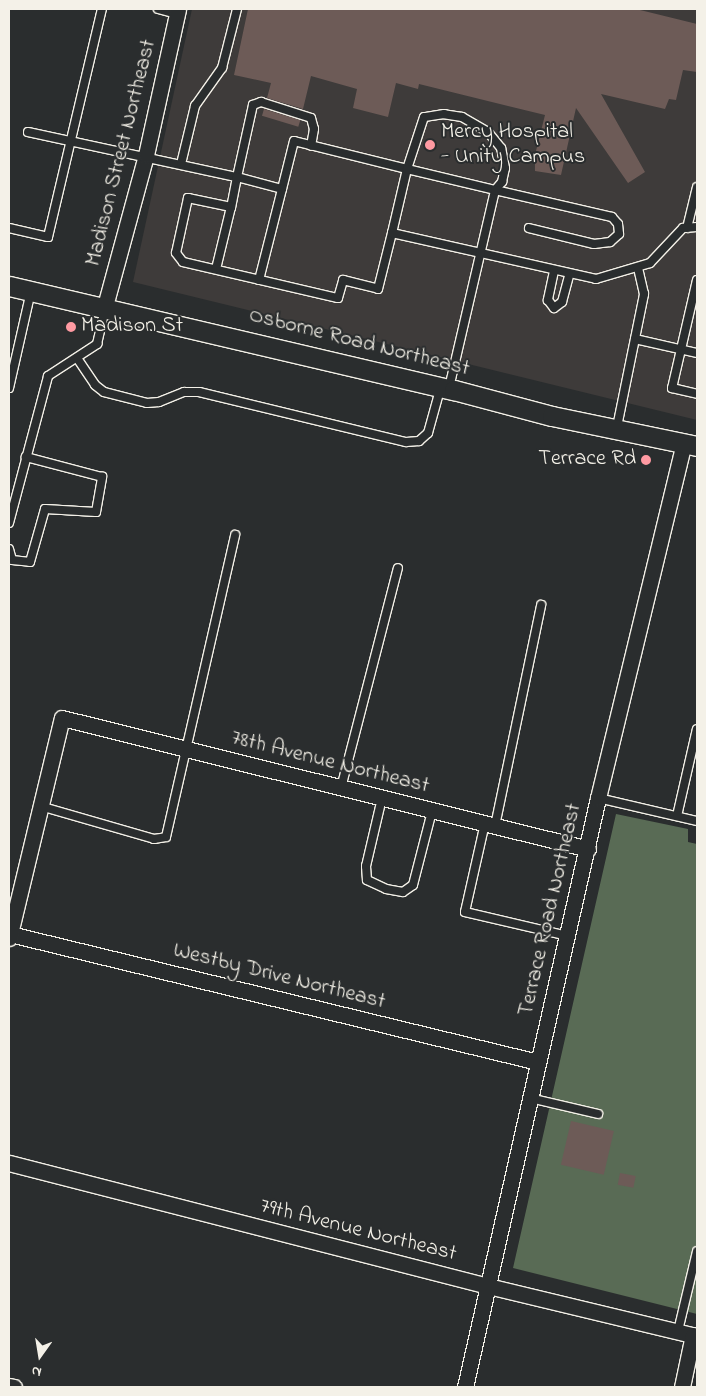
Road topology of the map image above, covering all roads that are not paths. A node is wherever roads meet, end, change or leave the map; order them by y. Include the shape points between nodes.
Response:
1 (102, 9) edge
2 (158, 9) edge
3 (237, 9) edge
4 (177, 11) edge
5 (28, 132) dead end
6 (73, 140) junction
7 (311, 146) junction
8 (146, 155) junction
9 (182, 164) junction
10 (407, 169) junction
11 (237, 177) junction
12 (697, 187) edge
13 (282, 189) junction
14 (495, 190) junction
15 (231, 207) junction
16 (9, 228) edge
17 (529, 228) dead end
18 (687, 228) junction
19 (697, 228) edge
20 (392, 233) junction
21 (480, 256) junction
22 (638, 268) junction
23 (216, 269) junction
24 (554, 271) junction
25 (569, 275) junction
26 (259, 280) junction
27 (697, 280) edge
28 (9, 286) edge
29 (31, 291) junction
30 (106, 306) junction
31 (634, 339) junction
32 (679, 349) junction
33 (697, 353) edge
34 (77, 358) junction
35 (445, 387) junction
36 (9, 388) edge
37 (697, 394) edge
38 (617, 427) junction
39 (690, 444) edge
40 (26, 457) junction
41 (9, 523) edge
42 (236, 535) dead end
43 (9, 549) edge
44 (398, 568) dead end
45 (541, 605) dead end
46 (697, 729) edge
47 (187, 750) junction
48 (341, 788) junction
49 (382, 798) junction
50 (598, 798) junction
51 (39, 805) junction
52 (432, 811) junction
53 (677, 816) junction
54 (697, 821) edge
55 (490, 824) junction
56 (588, 849) junction
57 (9, 936) edge
58 (567, 936) junction
59 (538, 1062) junction
60 (530, 1098) junction
61 (598, 1114) dead end
62 (9, 1163) edge
63 (697, 1251) edge
64 (488, 1286) junction
65 (678, 1331) junction
66 (695, 1336) edge
67 (9, 1386) edge
68 (14, 1387) edge
69 (465, 1387) edge
70 (682, 1387) edge

1 - 6 lane
2 - 4 lane
3 - 9 lane via 222,68 195,106
4 - 8 street, Madison Street Northeast
5 - 6 lane
6 - 8 lane
6 - 16 lane via 48,237
7 - 10 lane
7 - 11 lane via 314,129 311,118 261,102 253,104
7 - 13 lane via 294,142
8 - 9 lane
8 - 30 street, Madison Street Northeast
9 - 11 lane
10 - 14 lane
10 - 14 lane via 424,117 444,114 462,117 488,132 501,148 505,168 502,182
10 - 20 lane
11 - 13 lane
11 - 15 lane
12 - 18 lane
13 - 26 lane
14 - 17 lane via 612,217 618,224 619,234 610,242 594,244
14 - 21 lane
15 - 23 lane
15 - 23 lane via 188,198 176,253 183,262
18 - 19 lane
18 - 22 lane via 650,263
20 - 21 lane
20 - 26 lane via 378,289 342,280 338,298
21 - 24 lane
21 - 35 lane
22 - 25 lane via 596,279
22 - 31 lane via 644,294
23 - 26 lane
24 - 25 lane
24 - 25 lane via 548,300 554,308 562,302
27 - 32 lane
28 - 29 street, Osborne Road Northeast
29 - 30 street, Osborne Road Northeast
29 - 36 lane
30 - 34 lane via 97,344
30 - 35 street, Osborne Road Northeast
31 - 32 lane
31 - 38 lane
32 - 33 lane
32 - 37 lane via 672,388
34 - 35 lane via 95,385 104,392 147,403 184,392 199,392 406,442 419,441 428,433
34 - 40 lane via 48,376
35 - 38 street, Osborne Road Northeast via 552,416
38 - 39 street, Osborne Road Northeast
39 - 50 street, Terrace Road Northeast
40 - 41 lane
40 - 43 lane via 102,477 96,512 45,509 30,562 12,560
42 - 47 lane
44 - 48 lane
45 - 55 lane
46 - 53 lane
47 - 48 street, 78th Avenue Northeast
47 - 51 street, 78th Avenue Northeast via 62,718
47 - 51 lane via 169,829 160,839
48 - 49 street, 78th Avenue Northeast
49 - 52 street, 78th Avenue Northeast
49 - 52 lane via 366,866 367,880 386,889 403,892 413,885
50 - 53 lane
50 - 56 street, Terrace Road Northeast
51 - 57 street
52 - 55 street, 78th Avenue Northeast
53 - 54 lane
55 - 56 street, 78th Avenue Northeast
55 - 58 lane via 465,912
56 - 58 street, Terrace Road Northeast
57 - 59 street, Westby Drive Northeast
58 - 59 street, Terrace Road Northeast
59 - 60 street, Terrace Road Northeast
60 - 61 lane
60 - 64 street, Terrace Road Northeast
62 - 64 street, 79th Avenue Northeast
63 - 65 lane
64 - 65 street, 79th Avenue Northeast
64 - 69 street, Terrace Road Northeast
65 - 66 street, 79th Avenue Northeast
66 - 70 street
67 - 68 street

